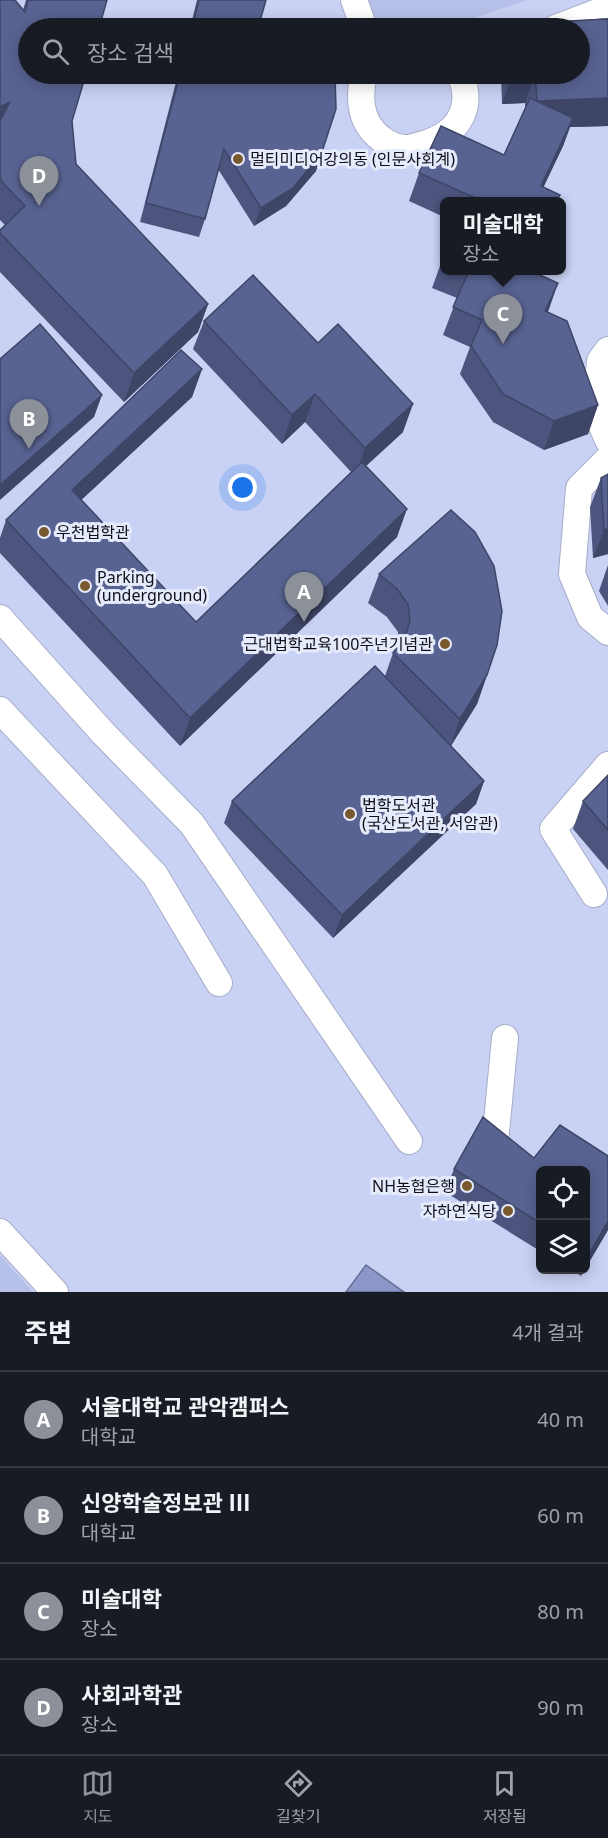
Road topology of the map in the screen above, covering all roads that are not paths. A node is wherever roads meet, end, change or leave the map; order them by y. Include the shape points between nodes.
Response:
1 (354, 0) edge
2 (608, 8) edge
3 (360, 18) edge
4 (582, 18) edge
5 (362, 84) edge
6 (463, 84) edge
7 (608, 350) edge
8 (608, 440) edge
9 (608, 459) edge
10 (0, 618) edge
11 (608, 632) edge
12 (0, 710) edge
13 (608, 765) edge
14 (594, 894) dead end
15 (219, 983) dead end
16 (505, 1038) dead end
17 (496, 1132) edge
18 (409, 1142) dead end
19 (0, 1232) edge
20 (55, 1292) edge

1 - 3 street
2 - 4 street
5 - 6 street via 366,123 389,144 404,148 434,141 459,122 465,108
7 - 8 street via 600,361 595,410
9 - 11 street via 579,488 572,574 590,617
10 - 18 street via 103,733 192,824
12 - 15 street via 155,875
13 - 14 street via 553,829
16 - 17 street
19 - 20 street

